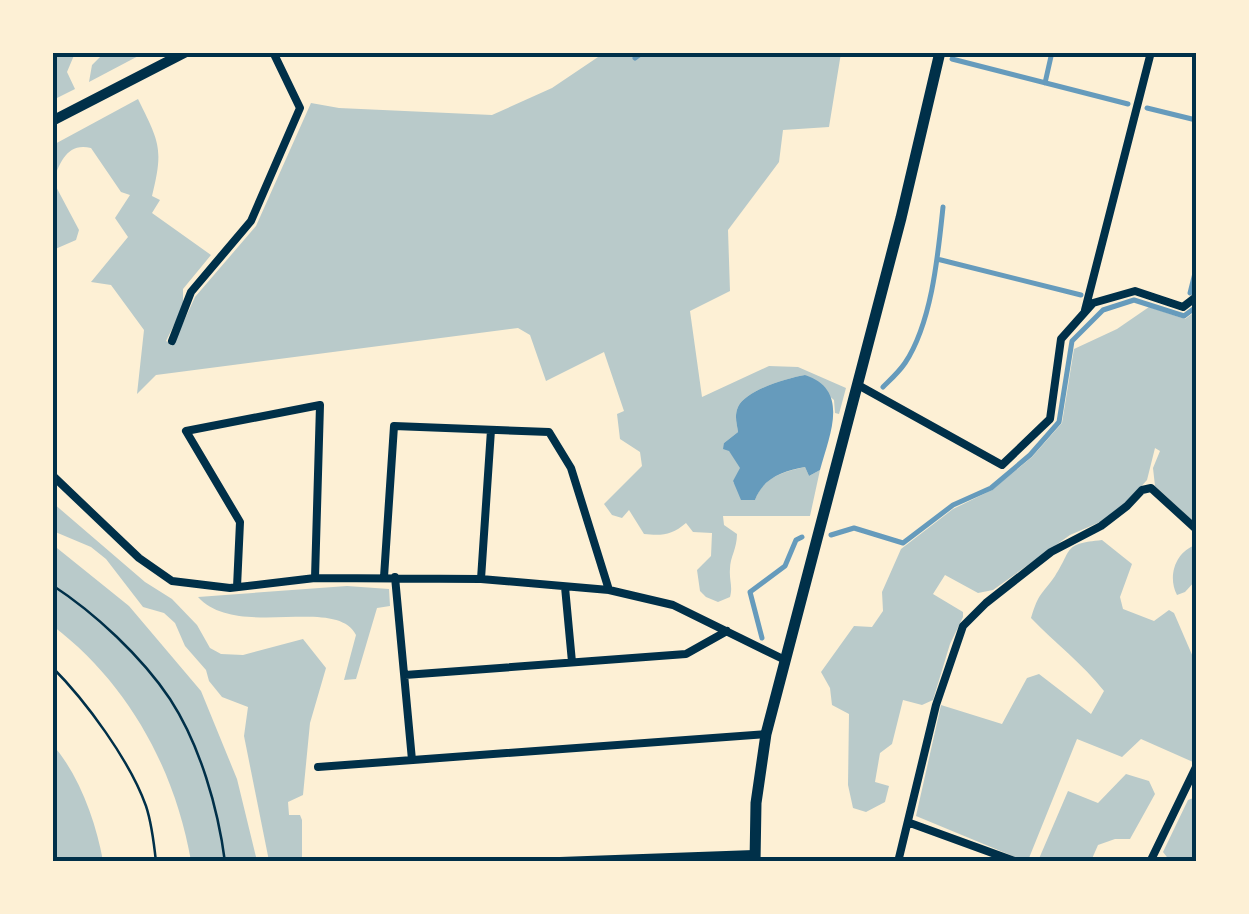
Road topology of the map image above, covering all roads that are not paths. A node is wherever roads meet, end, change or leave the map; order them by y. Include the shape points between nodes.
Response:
1 (186, 52) edge
2 (272, 52) edge
3 (940, 52) edge
4 (1151, 52) edge
5 (52, 122) edge
6 (1196, 297) edge
7 (1086, 310) junction
8 (172, 341) dead end
9 (858, 385) junction
10 (491, 430) junction
11 (52, 474) edge
12 (1196, 528) edge
13 (384, 577) junction
14 (395, 577) junction
15 (315, 578) junction
16 (481, 579) junction
17 (237, 587) junction
18 (565, 587) junction
19 (609, 590) junction
20 (727, 630) junction
21 (785, 660) junction
22 (572, 662) junction
23 (405, 674) junction
24 (766, 734) junction
25 (412, 760) junction
26 (318, 767) dead end
27 (1196, 771) edge
28 (910, 823) junction
29 (755, 858) edge
30 (532, 862) edge
31 (898, 862) edge
32 (1016, 862) edge
33 (1150, 862) edge

1 - 5 street
2 - 8 street via 300,108 251,221 192,292
3 - 9 main road
4 - 7 street
6 - 7 street via 1183,308 1134,291
7 - 9 street via 1061,339 1050,419 1002,465
9 - 21 main road
10 - 13 street via 394,426
10 - 16 street
10 - 19 street via 549,432 571,468
11 - 17 street via 172,581
12 - 28 street via 1151,488 1142,490 1114,517 1051,552 986,602 963,626 954,650
13 - 14 street
13 - 15 street
14 - 16 street
14 - 23 street
15 - 17 street
15 - 17 street via 320,404 186,431 240,522
16 - 18 street
18 - 19 street
18 - 22 street
19 - 20 street via 673,604
20 - 21 street
20 - 22 street via 686,654
21 - 24 main road
22 - 23 street
23 - 25 street
24 - 25 street
24 - 29 main road
25 - 26 street
27 - 33 street
28 - 31 street
28 - 32 street
29 - 30 street

